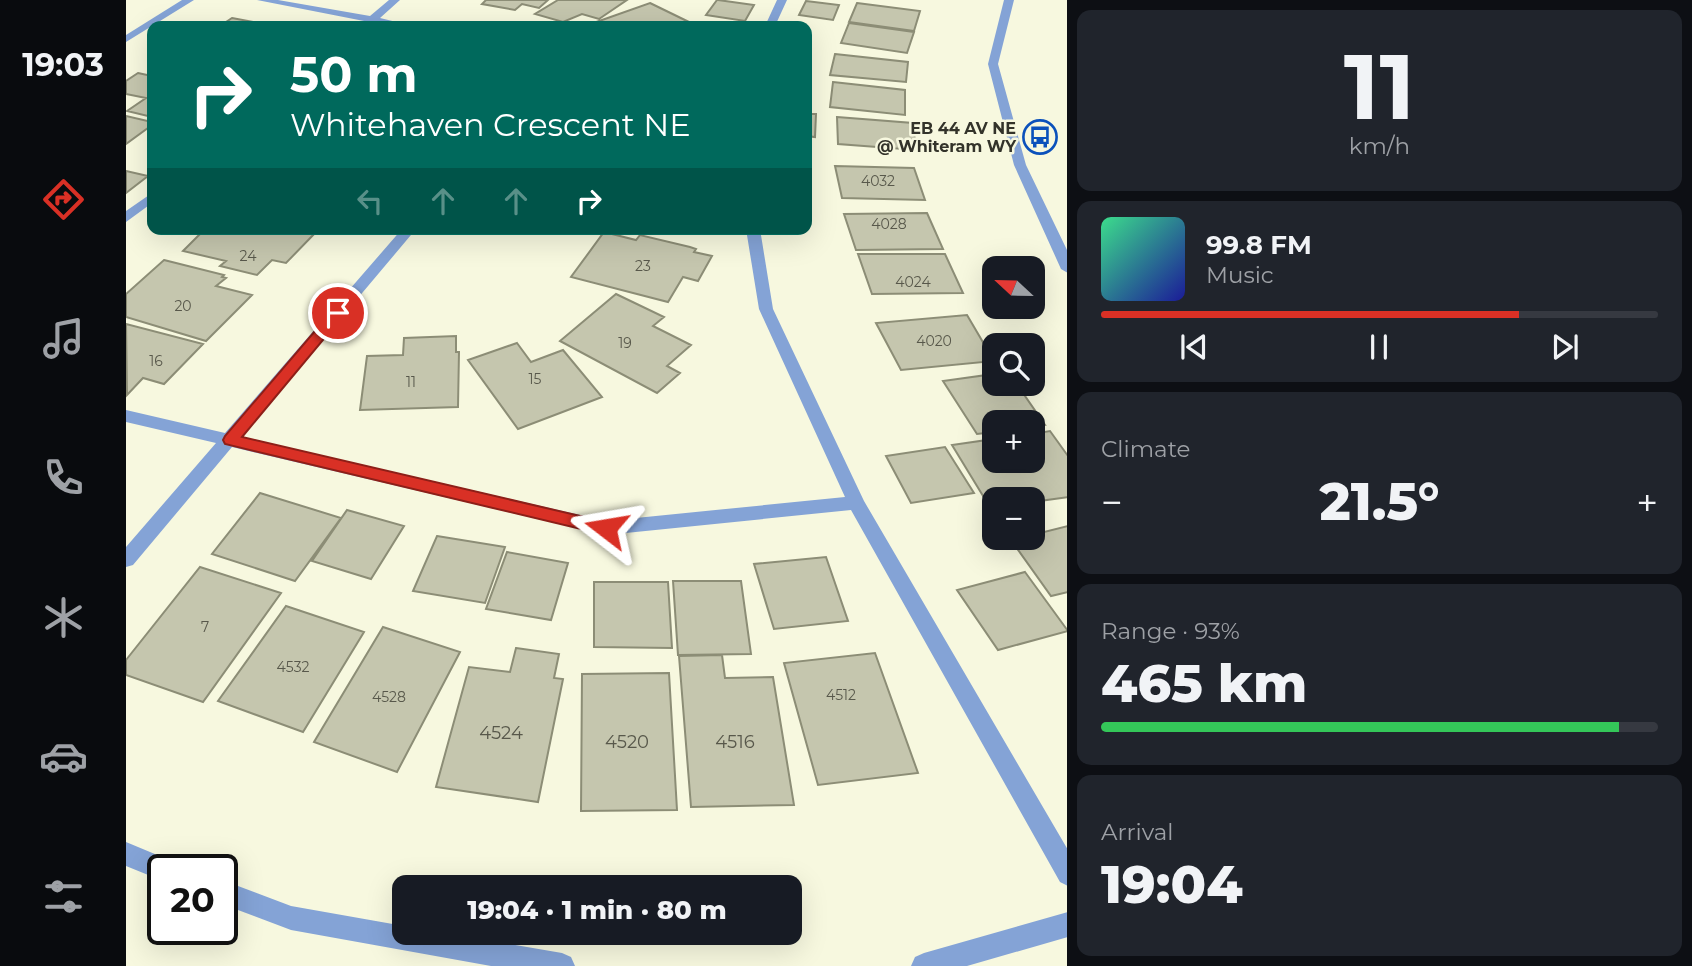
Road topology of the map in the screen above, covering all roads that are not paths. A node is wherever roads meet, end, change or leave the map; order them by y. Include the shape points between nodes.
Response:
1 (189, 0) edge
2 (262, 0) edge
3 (395, 0) edge
4 (782, 0) edge
5 (1009, 0) edge
6 (155, 21) edge
7 (359, 21) edge
8 (370, 21) edge
9 (772, 21) edge
10 (147, 26) edge
11 (126, 39) edge
12 (147, 201) edge
13 (126, 218) edge
14 (405, 235) edge
15 (754, 235) edge
16 (1067, 269) edge
17 (126, 416) edge
18 (230, 440) junction
19 (856, 503) junction
20 (126, 560) edge
21 (126, 854) edge
22 (147, 862) edge
23 (1067, 874) edge
24 (238, 897) edge
25 (1067, 924) edge
26 (562, 966) edge
27 (924, 966) edge

1 - 6 street
2 - 7 street
3 - 8 street
4 - 9 street
5 - 16 street via 993,64 1020,165
10 - 11 street
12 - 13 street
14 - 18 street
15 - 19 street via 766,309
17 - 18 street
18 - 19 street via 606,528
18 - 20 street
19 - 23 street
21 - 22 street
24 - 26 street via 291,918
25 - 27 street

